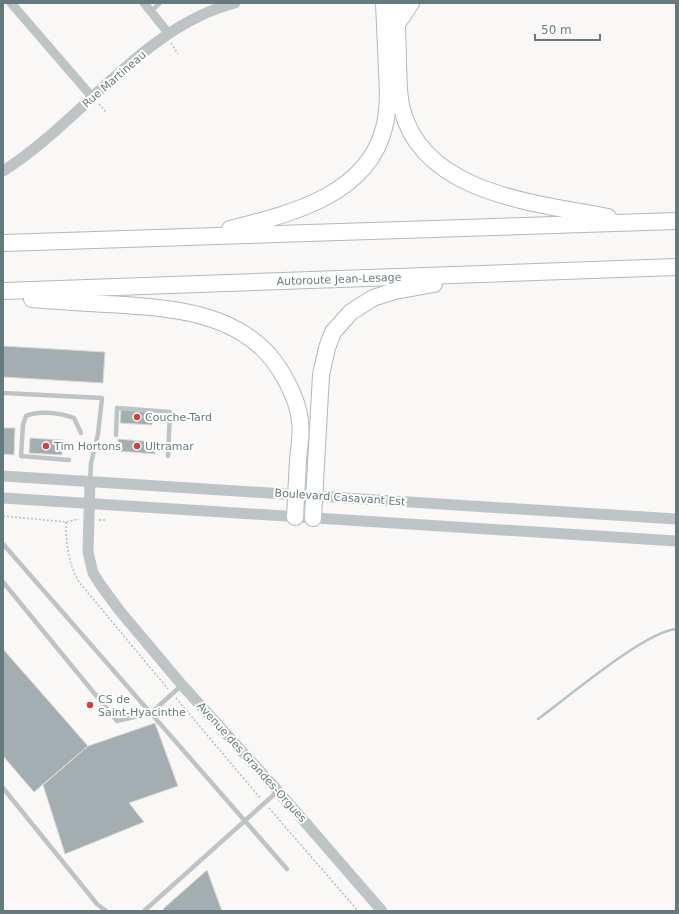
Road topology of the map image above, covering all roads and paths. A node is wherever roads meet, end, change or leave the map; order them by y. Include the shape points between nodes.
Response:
1 (11, 3) edge
2 (144, 3) edge
3 (160, 3) edge
4 (384, 3) edge
5 (396, 3) edge
6 (411, 3) edge
7 (228, 4) edge
8 (151, 11) junction
9 (397, 24) junction
10 (169, 37) junction
11 (178, 54) dead end
12 (94, 99) junction
13 (107, 113) dead end
14 (3, 171) edge
15 (676, 221) edge
16 (635, 222) junction
17 (198, 237) junction
18 (3, 244) edge
19 (676, 267) edge
20 (490, 274) junction
21 (3, 291) edge
22 (3, 296) edge
23 (3, 393) edge
24 (81, 432) dead end
25 (116, 435) dead end
26 (168, 456) dead end
27 (69, 460) dead end
28 (3, 476) edge
29 (90, 482) junction
30 (296, 495) junction
31 (314, 496) junction
32 (3, 498) edge
33 (89, 504) junction
34 (3, 516) edge
35 (295, 517) junction
36 (312, 518) junction
37 (75, 519) dead end
38 (676, 519) edge
39 (66, 522) junction
40 (676, 542) edge
41 (3, 544) edge
42 (3, 582) edge
43 (182, 685) junction
44 (173, 694) junction
45 (151, 713) junction
46 (3, 788) edge
47 (278, 791) junction
48 (265, 803) junction
49 (246, 821) junction
50 (287, 869) dead end
51 (106, 911) edge
52 (144, 911) edge
53 (358, 911) edge
54 (382, 911) edge

1 - 12 street
2 - 8 street
3 - 8 lane
4 - 17 highway via 387,116 378,146 364,167 339,189 307,206 272,219
5 - 9 highway
6 - 9 highway
7 - 10 street, Rue Martineau via 198,17
8 - 10 street
9 - 16 highway via 402,110 420,148 435,164 469,183 512,197
10 - 11 path
10 - 12 street, Rue Martineau via 143,54
12 - 13 path
12 - 14 street, Rue Martineau
15 - 16 highway
16 - 17 highway
17 - 18 highway
19 - 20 highway, Autoroute Jean-Lesage
20 - 21 highway, Autoroute Jean-Lesage
20 - 31 highway via 381,295 358,306 338,325 322,365
22 - 30 highway via 187,312 217,320 246,334 275,362 287,381 296,403 300,433
23 - 29 lane via 102,398
24 - 27 lane via 74,418 68,416 32,413 26,416 21,456
25 - 26 lane via 117,408 170,412
28 - 29 street, Boulevard Casavant Est
29 - 30 street, Boulevard Casavant Est
29 - 33 street, Avenue des Grandes-Orgues
30 - 31 street, Boulevard Casavant Est
30 - 35 highway
31 - 36 highway
31 - 38 street, Boulevard Casavant Est
32 - 33 street, Boulevard Casavant Est
33 - 35 street, Boulevard Casavant Est
33 - 43 street, Avenue des Grandes-Orgues via 87,539 94,573 119,610
34 - 39 path
35 - 36 street, Boulevard Casavant Est
36 - 40 street, Boulevard Casavant Est
37 - 39 path
39 - 44 path, Avenue des Grandes-Orgues via 67,549 78,582
41 - 45 lane
42 - 45 lane via 117,721
43 - 44 lane
43 - 47 street, Avenue des Grandes-Orgues
44 - 45 lane
44 - 48 path, Avenue des Grandes-Orgues
45 - 49 lane
46 - 51 lane via 97,904
47 - 48 lane
47 - 54 street, Avenue des Grandes-Orgues
48 - 49 lane
48 - 53 path, Avenue des Grandes-Orgues
49 - 50 lane
49 - 52 lane

